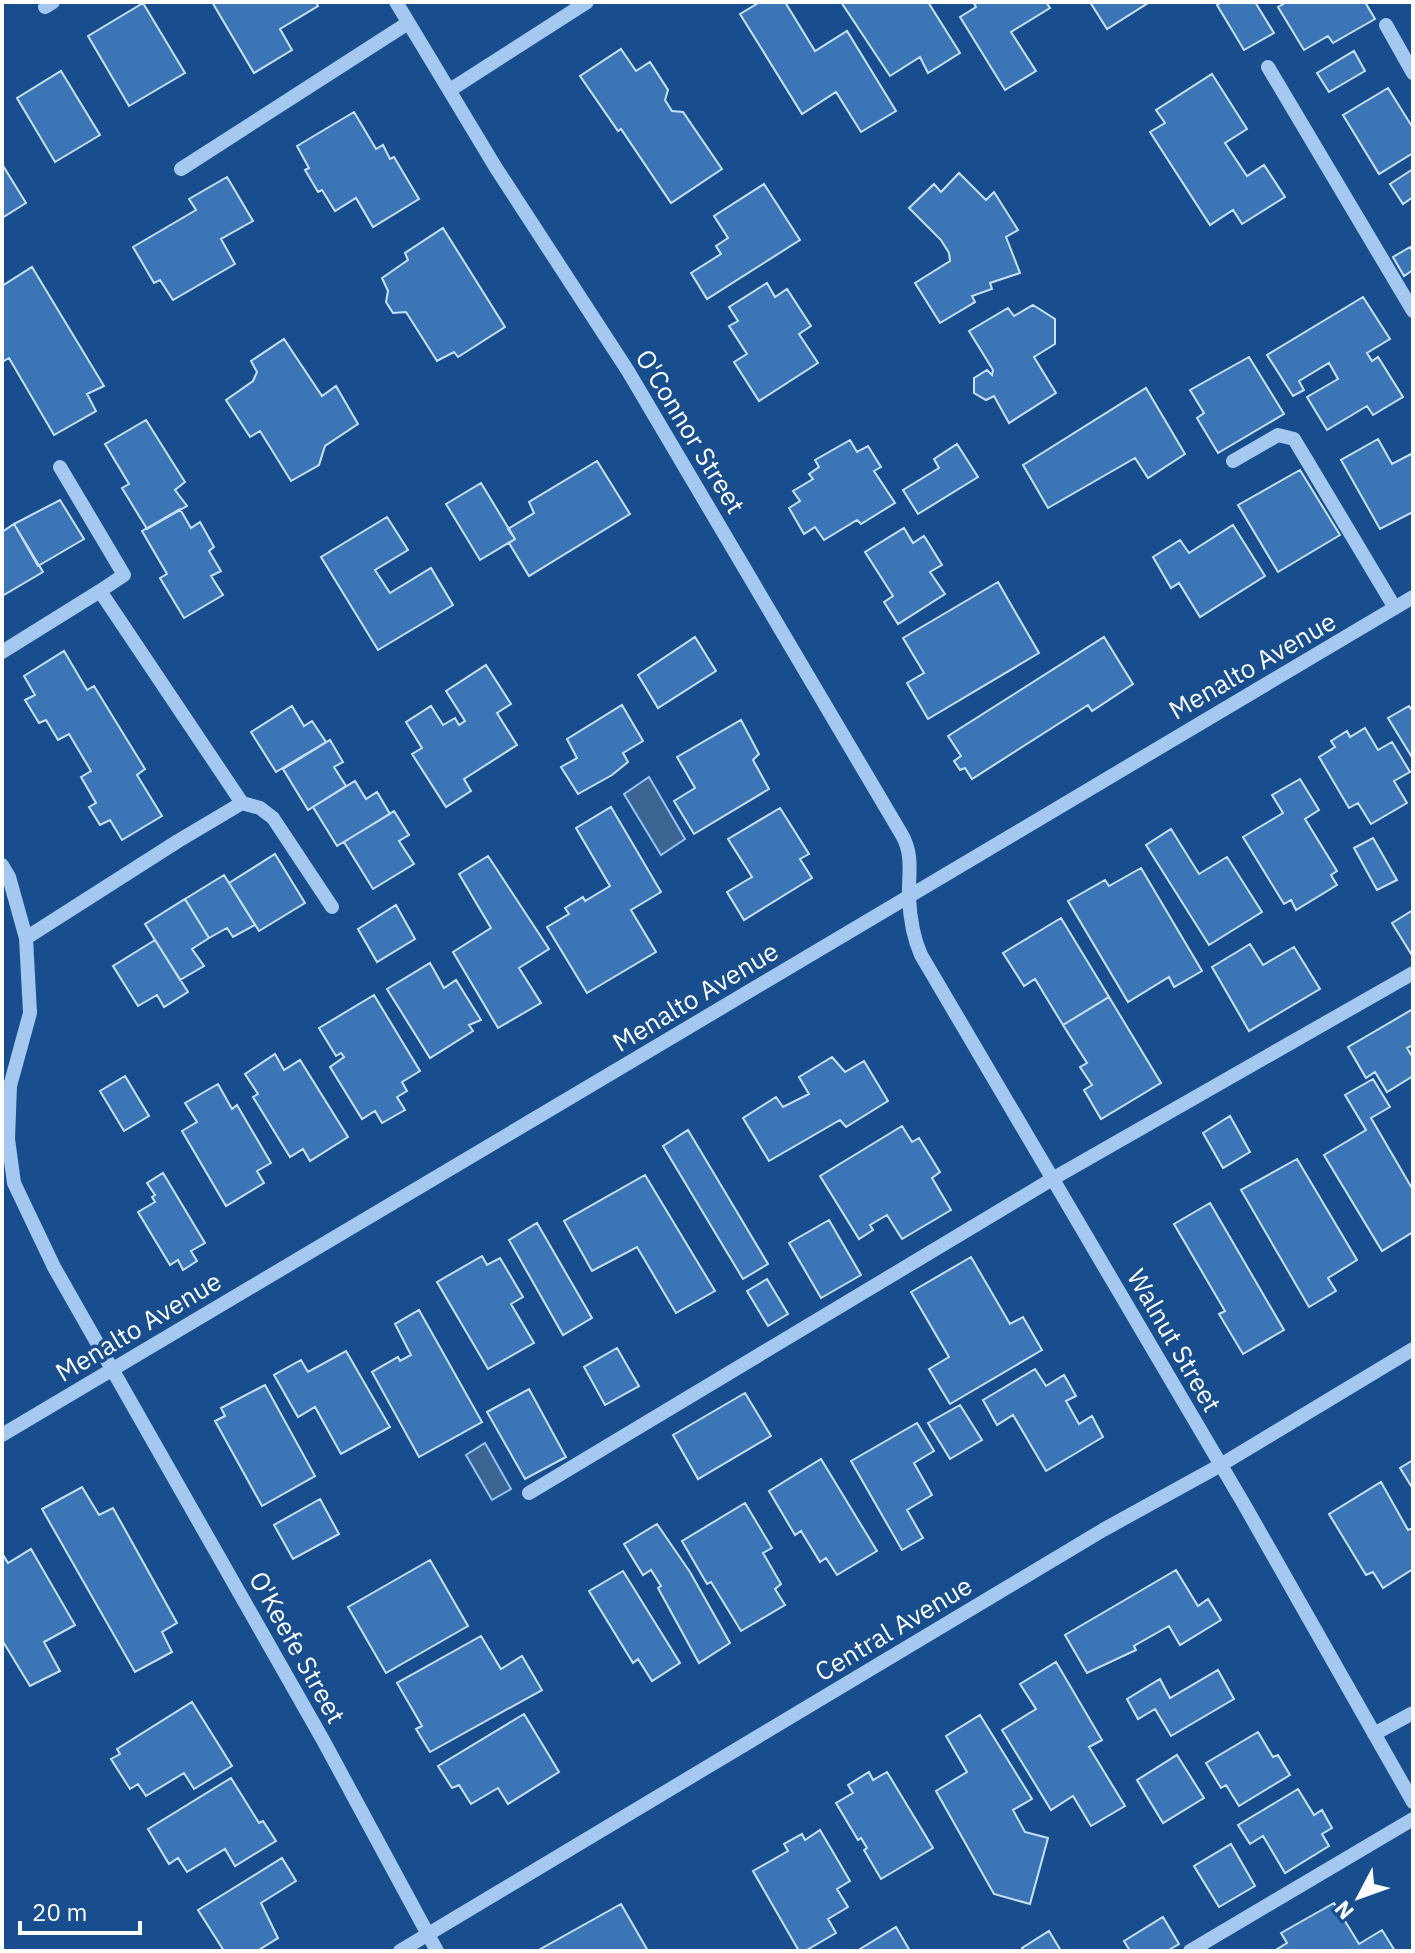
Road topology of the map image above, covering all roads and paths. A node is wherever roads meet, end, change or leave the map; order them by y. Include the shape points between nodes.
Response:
1 (396, 2) edge
2 (587, 2) edge
3 (408, 23) junction
4 (1386, 25) dead end
5 (1268, 67) dead end
6 (1413, 73) edge
7 (450, 90) junction
8 (181, 169) dead end
9 (1413, 311) edge
10 (1233, 461) dead end
11 (60, 467) dead end
12 (100, 591) junction
13 (1413, 597) edge
14 (1395, 608) junction
15 (2, 652) edge
16 (242, 803) junction
17 (2, 865) edge
18 (909, 898) junction
19 (332, 907) dead end
20 (26, 938) junction
21 (1413, 973) edge
22 (1054, 1178) junction
23 (1413, 1349) edge
24 (112, 1370) junction
25 (2, 1435) edge
26 (1219, 1466) junction
27 (529, 1493) dead end
28 (1413, 1713) edge
29 (1374, 1734) junction
30 (1413, 1802) edge
31 (1413, 1819) edge
32 (427, 1935) junction
33 (400, 1951) edge
34 (437, 1951) edge
35 (1190, 1951) edge

1 - 3 street, O'Connor Street
2 - 7 street
3 - 7 street, O'Connor Street
3 - 8 street
4 - 6 street
5 - 9 street
7 - 18 street, O'Connor Street via 635,383 910,849
10 - 14 street via 1278,435 1294,439
11 - 12 street via 124,575
12 - 15 street
12 - 16 street
13 - 14 street, Menalto Avenue
14 - 18 street, Menalto Avenue
16 - 19 street via 273,818
16 - 20 street
17 - 20 street, O'Keefe Street
18 - 22 street, Walnut Street via 921,955
18 - 24 street, Menalto Avenue
20 - 24 street, O'Keefe Street via 30,1013 10,1086 8,1139 14,1183
21 - 22 street
22 - 26 street, Walnut Street
22 - 27 street
23 - 26 street, Central Avenue
24 - 25 street, Menalto Avenue
24 - 32 street, O'Keefe Street via 323,1740
26 - 29 street, Walnut Street
26 - 32 street, Central Avenue via 1103,1530
28 - 29 street
29 - 30 street, Walnut Street
31 - 35 street
32 - 33 street, Central Avenue
32 - 34 street, O'Keefe Street

